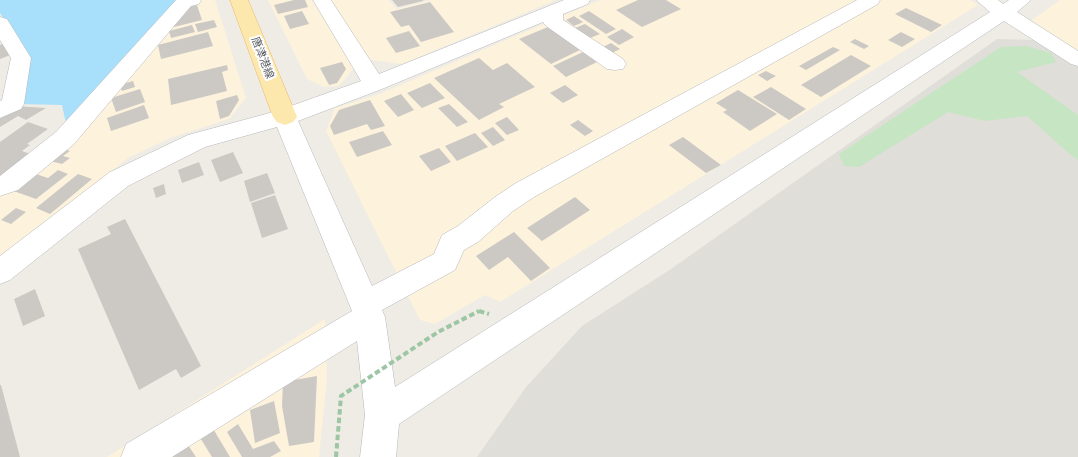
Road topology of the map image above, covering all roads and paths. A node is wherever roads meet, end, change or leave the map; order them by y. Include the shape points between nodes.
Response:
1 (192, 0) edge
2 (239, 0) edge
3 (322, 0) edge
4 (581, 0) edge
5 (871, 0) edge
6 (1004, 4) edge
7 (549, 6) edge
8 (0, 23) edge
9 (1078, 60) edge
10 (615, 64) dead end
11 (374, 84) junction
12 (0, 111) edge
13 (285, 117) junction
14 (0, 187) edge
15 (0, 272) edge
16 (367, 311) junction
17 (479, 312) dead end
18 (382, 415) junction
19 (139, 457) edge
20 (336, 457) edge
21 (378, 457) edge

1 - 14 street via 185,1 66,138
2 - 13 main road, 唐津港線
3 - 11 street
4 - 7 street
5 - 16 street via 525,190 452,243 445,262
6 - 9 street
6 - 18 street
7 - 10 street via 553,22
7 - 11 street
8 - 12 street via 21,58 12,104
11 - 13 street
13 - 15 street via 197,141 119,179
13 - 16 street
16 - 18 street
16 - 19 street
17 - 20 path, bridge via 438,332 342,396
18 - 21 street

